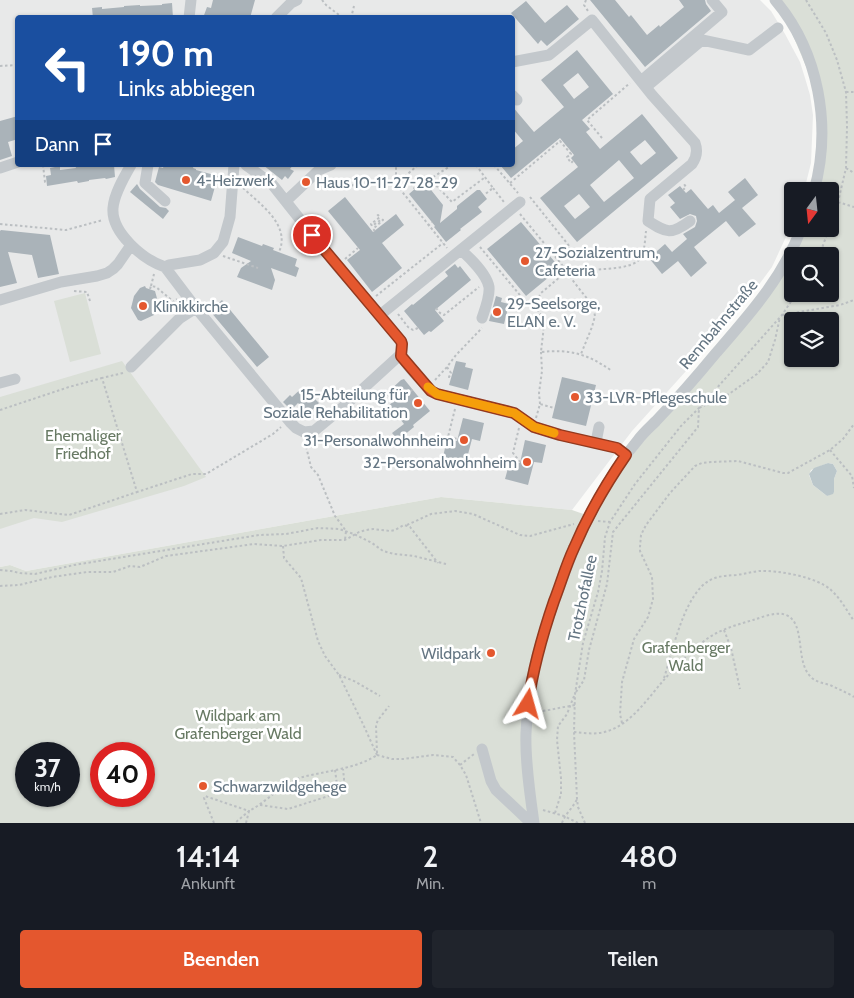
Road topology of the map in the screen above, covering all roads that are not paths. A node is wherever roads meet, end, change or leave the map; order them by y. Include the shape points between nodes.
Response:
1 (191, 0) edge
2 (297, 0) edge
3 (712, 0) edge
4 (774, 0) edge
5 (189, 15) edge
6 (279, 15) edge
7 (778, 28) dead end
8 (515, 61) edge
9 (642, 82) junction
10 (15, 163) edge
11 (131, 167) edge
12 (148, 167) edge
13 (234, 167) edge
14 (249, 167) edge
15 (326, 167) edge
16 (0, 168) edge
17 (816, 182) edge
18 (165, 201) dead end
19 (286, 201) junction
20 (519, 202) road end
21 (690, 221) dead end
22 (797, 238) edge
23 (131, 245) junction
24 (457, 253) junction
25 (165, 267) junction
26 (0, 300) edge
27 (196, 308) junction
28 (380, 315) junction
29 (482, 318) road end
30 (400, 354) junction
31 (131, 367) road end
32 (15, 379) dead end
33 (0, 383) edge
34 (599, 427) dead end
35 (596, 442) junction
36 (626, 455) junction
37 (482, 749) road end
38 (532, 823) edge

1 - 5 street
2 - 6 street
3 - 9 street via 722,12
4 - 17 street via 797,33 818,85 822,138
7 - 9 street via 749,50 702,40
8 - 9 street via 549,55 592,20
9 - 21 street via 697,148 692,164 650,199 648,221 672,231
10 - 16 street
11 - 23 street via 122,180 113,208 116,226
12 - 18 street via 145,183
13 - 25 street via 230,217 223,242 214,253 200,260
14 - 19 street via 272,184
15 - 19 street
19 - 28 street
20 - 24 street
22 - 36 street, Rennbahnstraße via 783,268 753,310
23 - 25 street via 144,257
23 - 26 street via 107,273 61,282
24 - 28 street
24 - 29 street via 475,265 487,281 489,293
25 - 27 street
27 - 30 street via 289,420 304,432 314,431
27 - 31 street via 179,319
28 - 30 street via 401,341
30 - 35 street via 424,384 437,394 514,413 534,427
32 - 33 street
34 - 35 street
35 - 36 street via 617,448
36 - 38 street, Rennbahnstraße via 574,547 534,668 526,734
37 - 38 street, Rennbahnstraße via 496,790

